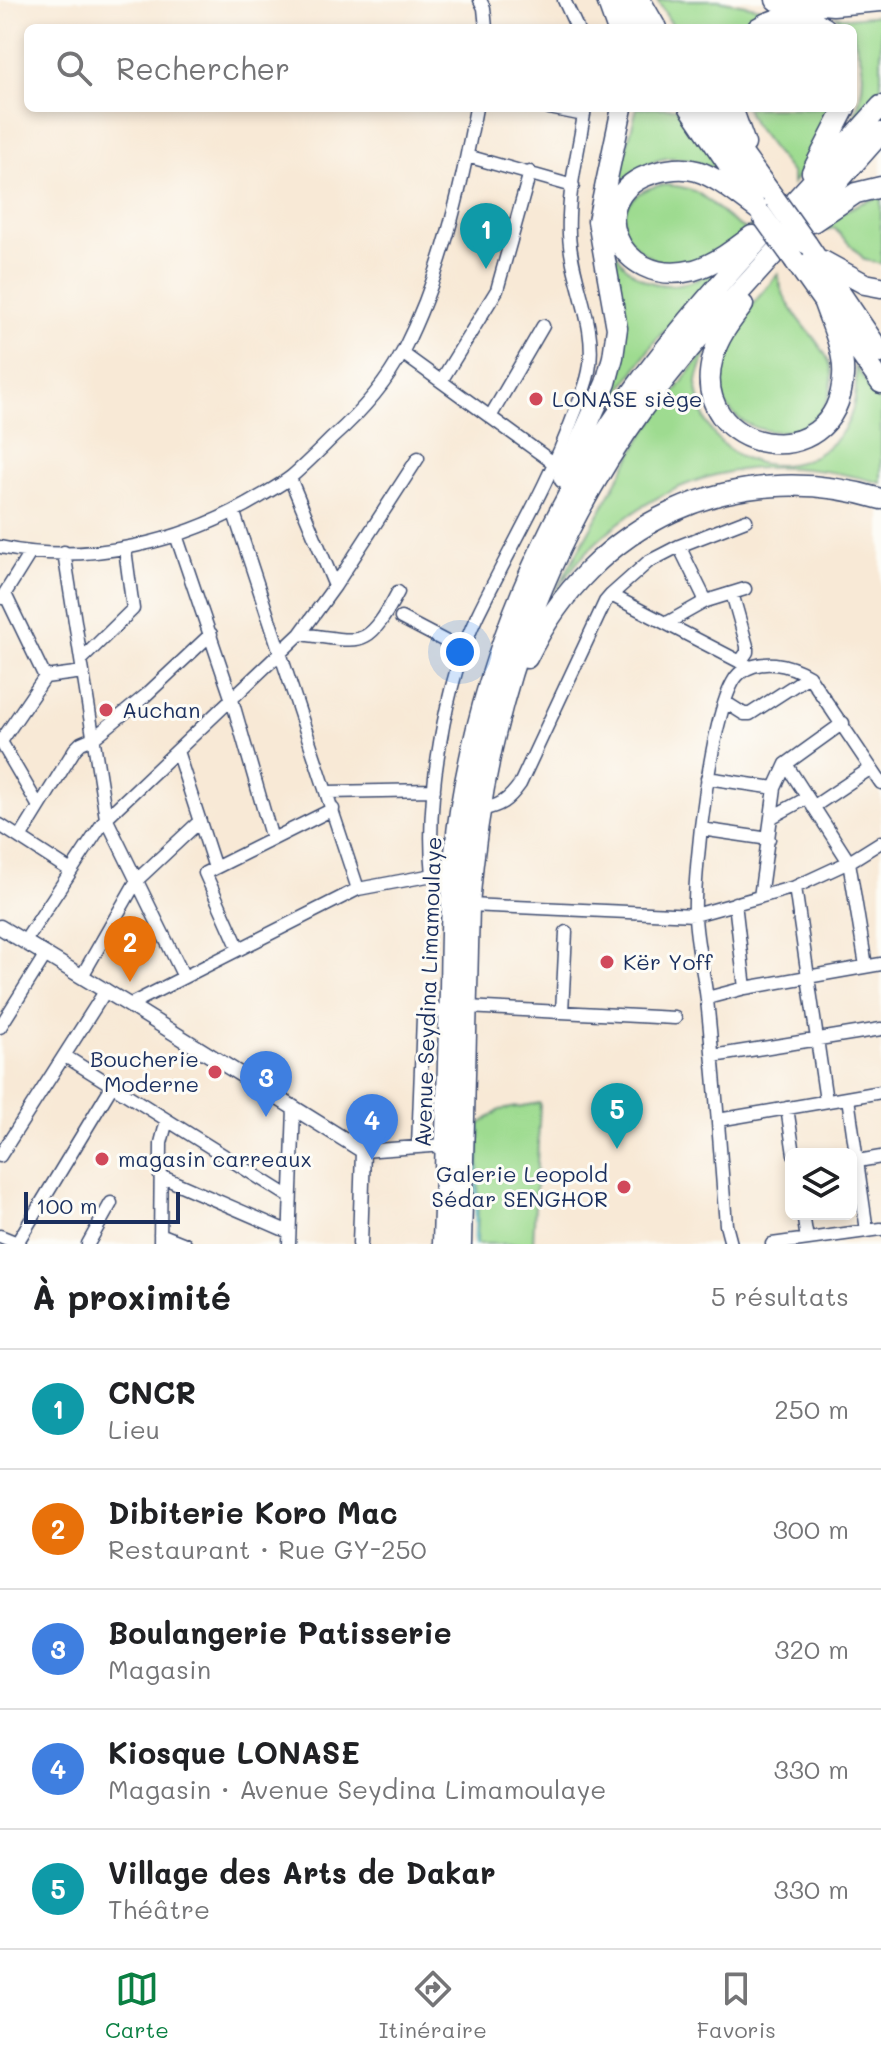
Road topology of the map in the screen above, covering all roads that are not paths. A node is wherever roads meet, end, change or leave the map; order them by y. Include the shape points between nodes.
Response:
1 (480, 0) edge
2 (564, 0) edge
3 (607, 0) edge
4 (623, 0) edge
5 (640, 0) edge
6 (776, 0) edge
7 (881, 1) edge
8 (485, 24) edge
9 (575, 24) edge
10 (616, 24) edge
11 (636, 24) edge
12 (654, 24) edge
13 (766, 24) edge
14 (818, 24) edge
15 (881, 106) edge
16 (475, 112) edge
17 (584, 112) edge
18 (621, 112) edge
19 (693, 112) edge
20 (712, 112) edge
21 (734, 112) edge
22 (843, 112) edge
23 (881, 133) edge
24 (467, 156) junction
25 (530, 172) junction
26 (759, 177) junction
27 (573, 186) junction
28 (881, 187) edge
29 (798, 200) junction
30 (785, 230) junction
31 (764, 265) junction
32 (881, 287) edge
33 (823, 300) junction
34 (543, 326) dead end
35 (402, 353) junction
36 (881, 353) edge
37 (441, 381) junction
38 (881, 383) edge
39 (490, 417) junction
40 (418, 458) dead end
41 (555, 464) junction
42 (290, 478) junction
43 (881, 499) edge
44 (234, 513) junction
45 (746, 520) dead end
46 (176, 535) junction
47 (679, 546) junction
48 (0, 547) edge
49 (125, 549) junction
50 (64, 552) junction
51 (30, 553) junction
52 (335, 586) junction
53 (398, 592) dead end
54 (611, 595) junction
55 (2, 597) edge
56 (706, 601) junction
57 (513, 609) junction
58 (401, 618) dead end
59 (667, 623) junction
60 (211, 634) junction
61 (300, 634) junction
62 (464, 651) junction
63 (279, 655) junction
64 (745, 664) junction
65 (82, 666) junction
66 (809, 676) junction
67 (45, 677) junction
68 (232, 700) junction
69 (725, 702) junction
70 (843, 723) junction
71 (95, 737) junction
72 (0, 742) edge
73 (177, 751) junction
74 (491, 751) junction
75 (786, 764) junction
76 (871, 768) junction
77 (707, 778) junction
78 (881, 783) edge
79 (775, 788) junction
80 (434, 790) junction
81 (328, 792) junction
82 (810, 802) junction
83 (38, 805) junction
84 (333, 809) junction
85 (480, 810) junction
86 (772, 817) junction
87 (106, 818) junction
88 (200, 821) junction
89 (0, 825) edge
90 (701, 829) junction
91 (20, 838) junction
92 (272, 839) junction
93 (769, 839) junction
94 (881, 842) edge
95 (849, 862) junction
96 (215, 868) junction
97 (71, 871) junction
98 (433, 875) junction
99 (137, 880) junction
100 (795, 887) junction
101 (358, 889) junction
102 (453, 889) junction
103 (760, 897) junction
104 (735, 903) junction
105 (469, 905) junction
106 (695, 915) junction
107 (0, 927) edge
108 (566, 932) dead end
109 (27, 943) junction
110 (239, 949) junction
111 (46, 954) junction
112 (881, 964) edge
113 (866, 966) junction
114 (82, 976) junction
115 (807, 976) junction
116 (184, 977) junction
117 (745, 988) junction
118 (106, 990) junction
119 (707, 998) junction
120 (129, 1005) junction
121 (458, 1007) junction
122 (562, 1012) junction
123 (675, 1018) dead end
124 (0, 1027) edge
125 (881, 1029) edge
126 (817, 1039) junction
127 (65, 1056) junction
128 (713, 1056) junction
129 (112, 1086) junction
130 (881, 1092) edge
131 (848, 1098) junction
132 (826, 1101) junction
133 (294, 1108) junction
134 (787, 1108) junction
135 (167, 1120) junction
136 (718, 1120) junction
137 (445, 1145) junction
138 (418, 1146) junction
139 (793, 1148) edge
140 (363, 1151) junction
141 (0, 1156) edge
142 (881, 1157) edge
143 (858, 1161) junction
144 (160, 1176) junction
145 (290, 1197) junction
146 (111, 1203) dead end
147 (803, 1220) edge
148 (874, 1230) edge
149 (0, 1236) edge
150 (289, 1238) edge
151 (160, 1239) edge
152 (803, 1241) edge
153 (18, 1244) edge
154 (88, 1244) edge
155 (185, 1244) edge
156 (360, 1244) edge
157 (443, 1244) edge
158 (461, 1244) edge
159 (731, 1244) edge
160 (772, 1244) edge

1 - 8 street
2 - 9 street
3 - 10 highway
4 - 11 highway
5 - 12 highway
6 - 7 highway via 833,5
13 - 14 highway via 799,17
15 - 29 highway, Avenue Seydina Limamoulaye
16 - 24 street
17 - 27 street
18 - 57 highway via 598,221 617,328 613,357
19 - 30 highway
20 - 26 highway
21 - 26 highway
22 - 29 highway
23 - 30 highway, Avenue Seydina Limamoulaye
24 - 25 street
24 - 35 street via 433,280
25 - 27 street
25 - 37 street via 497,290
26 - 30 highway
27 - 41 street via 569,235 591,353 589,373
28 - 30 highway via 856,193
29 - 30 highway, Avenue Seydina Limamoulaye
30 - 30 highway via 695,270 655,272 629,257 616,234 615,207 640,178 667,170 695,170
30 - 31 highway, Avenue Seydina Limamoulaye
30 - 32 highway via 848,276
30 - 33 highway
30 - 36 highway
30 - 57 highway, Avenue Seydina Limamoulaye via 693,316 636,388 571,488
31 - 33 highway via 717,344 710,372 718,410 751,440 798,441 817,431 836,408 843,368
31 - 74 highway, Avenue Seydina Limamoulaye via 666,378 586,498 521,641
33 - 38 highway
34 - 39 street
35 - 37 street
35 - 42 street via 361,412
37 - 39 street
39 - 41 street
40 - 52 street
41 - 62 street
42 - 44 street
42 - 52 street
43 - 74 highway via 838,489 771,486 696,502 638,530 592,566 552,613 517,680
44 - 46 street
44 - 63 street
45 - 47 street
46 - 49 street
46 - 60 street
47 - 54 street via 648,562
47 - 56 street
48 - 51 street
49 - 50 street
49 - 65 street via 133,609
50 - 51 street
50 - 65 street
51 - 55 street
52 - 61 street
53 - 61 street via 383,621 366,638
54 - 59 street
54 - 85 street via 520,784 508,800
55 - 67 street
56 - 59 street
56 - 64 street via 738,591
57 - 102 highway, Avenue Seydina Limamoulaye via 470,756
58 - 62 street
59 - 64 street
60 - 68 street
60 - 71 street
61 - 63 street
62 - 80 street
63 - 68 street
63 - 81 street
64 - 66 street via 772,663
64 - 69 street
65 - 67 street
65 - 71 street
66 - 69 street via 750,714
66 - 70 street
67 - 72 street
68 - 73 street
68 - 92 street
69 - 77 street
70 - 75 street
70 - 76 street
71 - 83 street via 70,754
71 - 87 street
72 - 83 street
73 - 87 street
73 - 88 street
74 - 85 highway, Avenue Seydina Limamoulaye
75 - 79 street
75 - 82 street
76 - 78 street
76 - 82 street
77 - 79 street
77 - 90 street
79 - 86 street
80 - 81 street
80 - 98 street
81 - 84 street
82 - 86 street
82 - 95 street
83 - 91 street
84 - 92 street
84 - 101 street
85 - 105 highway, Avenue Seydina Limamoulaye
86 - 93 street
87 - 97 street
87 - 99 street
88 - 96 street
88 - 99 street
89 - 91 street
90 - 93 street
90 - 106 street
91 - 97 street
92 - 96 street
93 - 103 street
94 - 95 street
95 - 100 street
95 - 113 street
96 - 110 street via 205,873
97 - 109 street
98 - 101 street
98 - 102 street
99 - 114 street
99 - 116 street
100 - 103 street
100 - 115 street
101 - 110 street
102 - 121 highway, Avenue Seydina Limamoulaye
103 - 104 street
104 - 106 street
104 - 117 street
105 - 106 street
105 - 121 highway, Avenue Seydina Limamoulaye
106 - 119 street
107 - 109 street
108 - 122 street
109 - 111 street
110 - 116 street
111 - 114 street
111 - 124 street
112 - 113 street
113 - 115 street
114 - 118 street
115 - 117 street
115 - 126 street
116 - 120 street
117 - 119 street
118 - 120 street
118 - 127 street
119 - 128 street
120 - 133 street
121 - 122 street
121 - 137 highway, Avenue Seydina Limamoulaye
121 - 138 street via 423,1017
121 - 158 highway, Avenue Seydina Limamoulaye
122 - 123 street
125 - 126 street
126 - 128 street
126 - 132 street
127 - 129 street
127 - 141 street
128 - 136 street
129 - 135 street
129 - 153 street
130 - 131 street
131 - 132 street
131 - 143 street
132 - 134 street
133 - 140 street
133 - 145 street
134 - 136 street
134 - 139 street
135 - 144 street
135 - 145 street
136 - 159 street
137 - 138 street
137 - 157 highway, Avenue Seydina Limamoulaye
138 - 140 street
140 - 156 street
142 - 143 street
143 - 148 street
144 - 150 street
144 - 151 street
145 - 150 street
146 - 154 street
147 - 152 street
148 - 152 street
149 - 153 street
151 - 155 street
152 - 160 street

